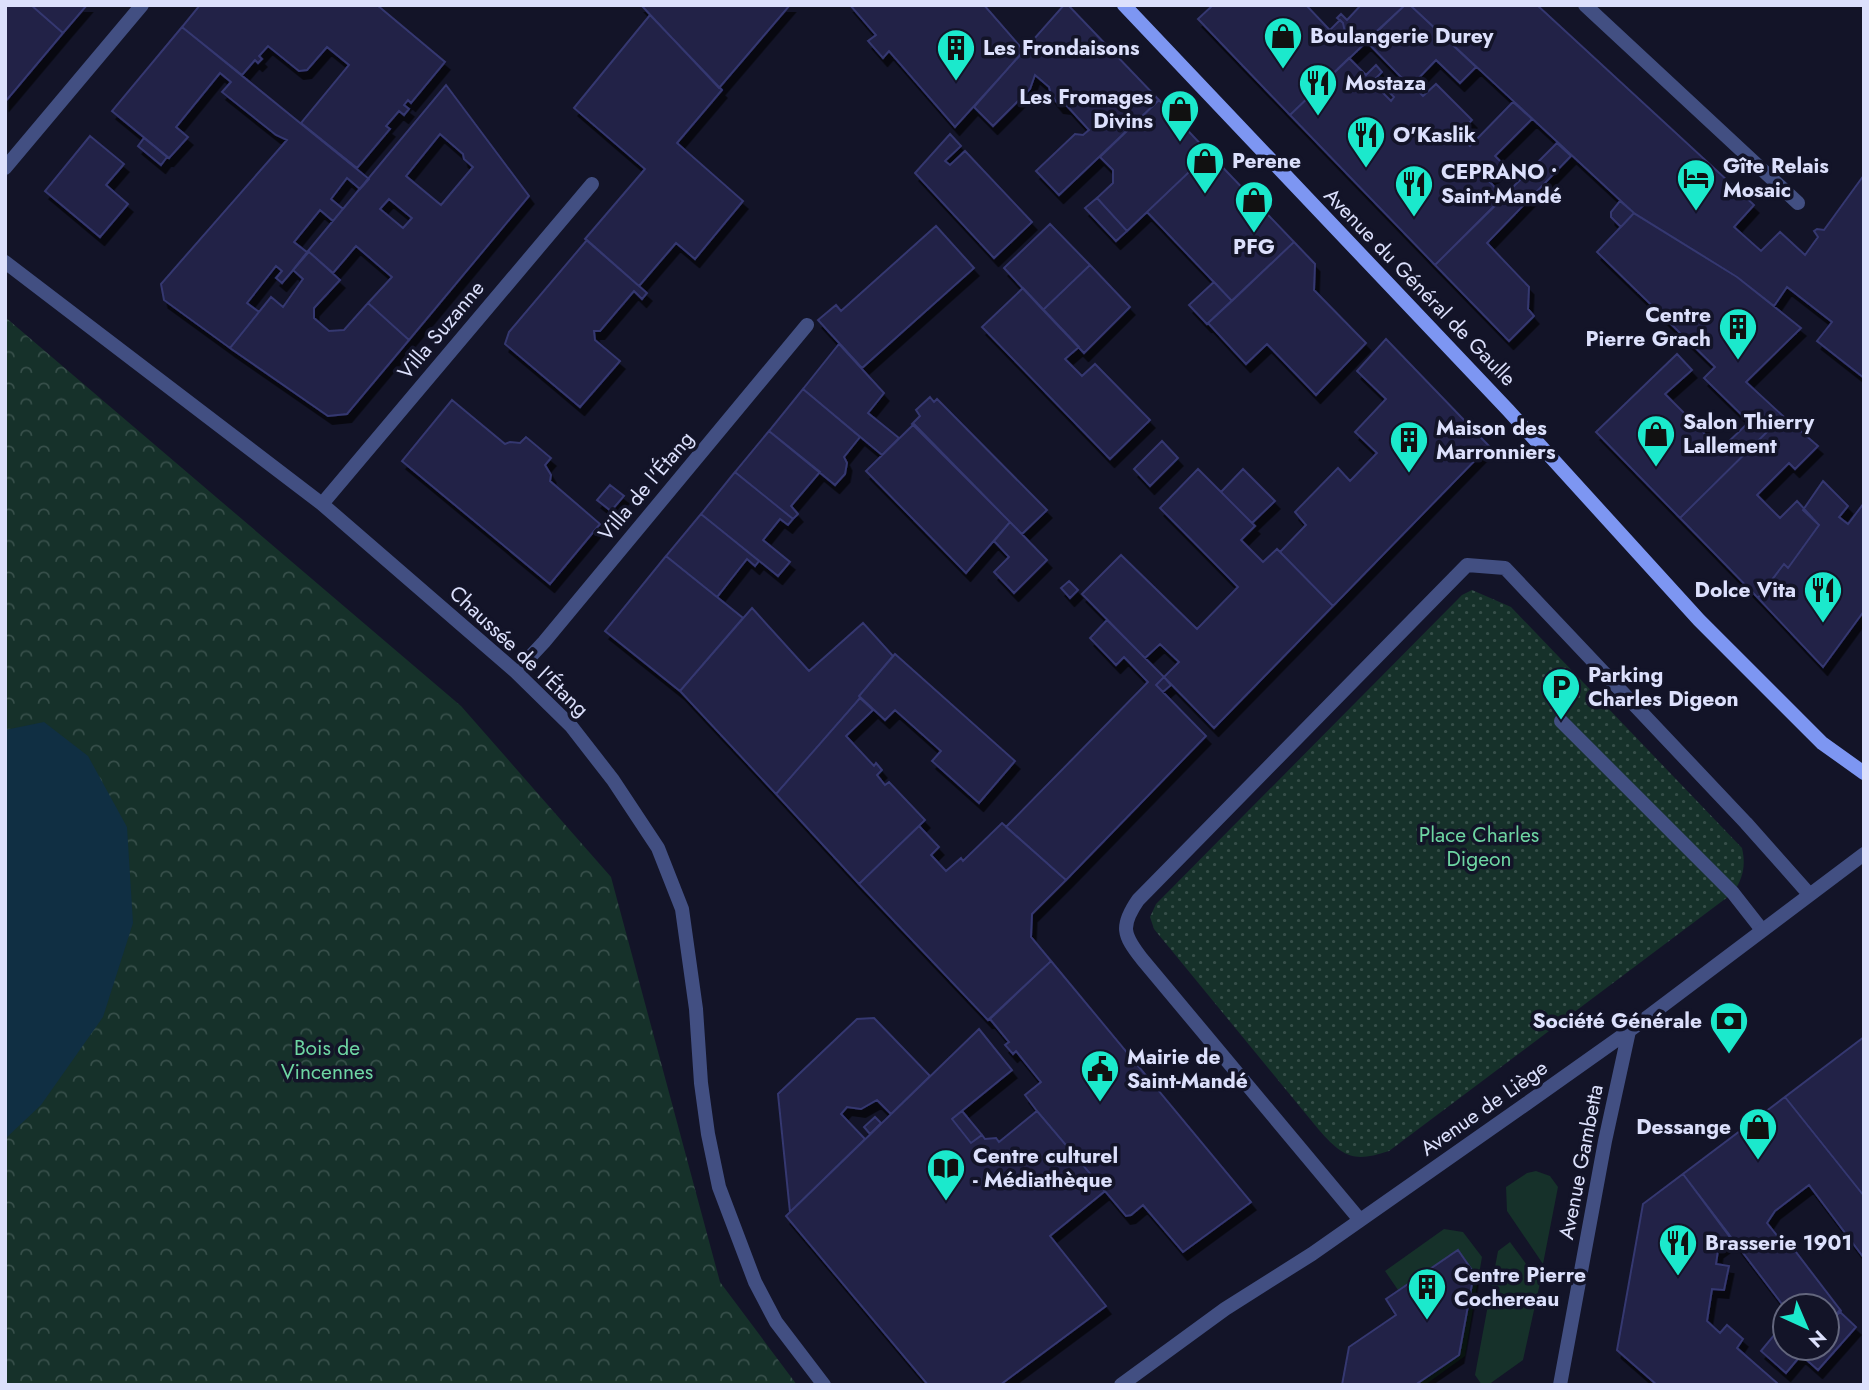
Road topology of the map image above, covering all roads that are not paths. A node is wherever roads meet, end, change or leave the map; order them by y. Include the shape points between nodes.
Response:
1 (142, 5) edge
2 (1124, 5) edge
3 (1585, 5) edge
4 (5, 168) edge
5 (592, 184) dead end
6 (1798, 203) dead end
7 (5, 262) edge
8 (807, 325) dead end
9 (321, 504) junction
10 (516, 672) junction
11 (1561, 721) dead end
12 (1864, 773) edge
13 (1864, 855) edge
14 (1809, 894) junction
15 (1762, 930) junction
16 (1629, 1031) junction
17 (1360, 1220) junction
18 (1562, 1384) edge
19 (824, 1385) edge
20 (1121, 1385) edge

1 - 4 street
2 - 12 main road, Avenue du Général de Gaulle via 1508,410 1699,620 1822,743
3 - 6 street
5 - 9 street, Villa Suzanne
7 - 9 street, Chaussée de l'Étang
8 - 10 street, Villa de l'Étang
9 - 10 street, Chaussée de l'Étang
10 - 19 street, Chaussée de l'Étang via 571,726 658,848 682,909 701,1083 719,1187 765,1302
11 - 15 street via 1725,884
13 - 14 street, Avenue de Liège
14 - 15 street, Avenue de Liège
14 - 17 street via 1505,568 1467,565 1127,915 1125,931 1131,945
15 - 16 street, Avenue de Liège
16 - 17 street, Avenue de Liège
16 - 18 street, Avenue Gambetta
17 - 20 street, Avenue de Liège

